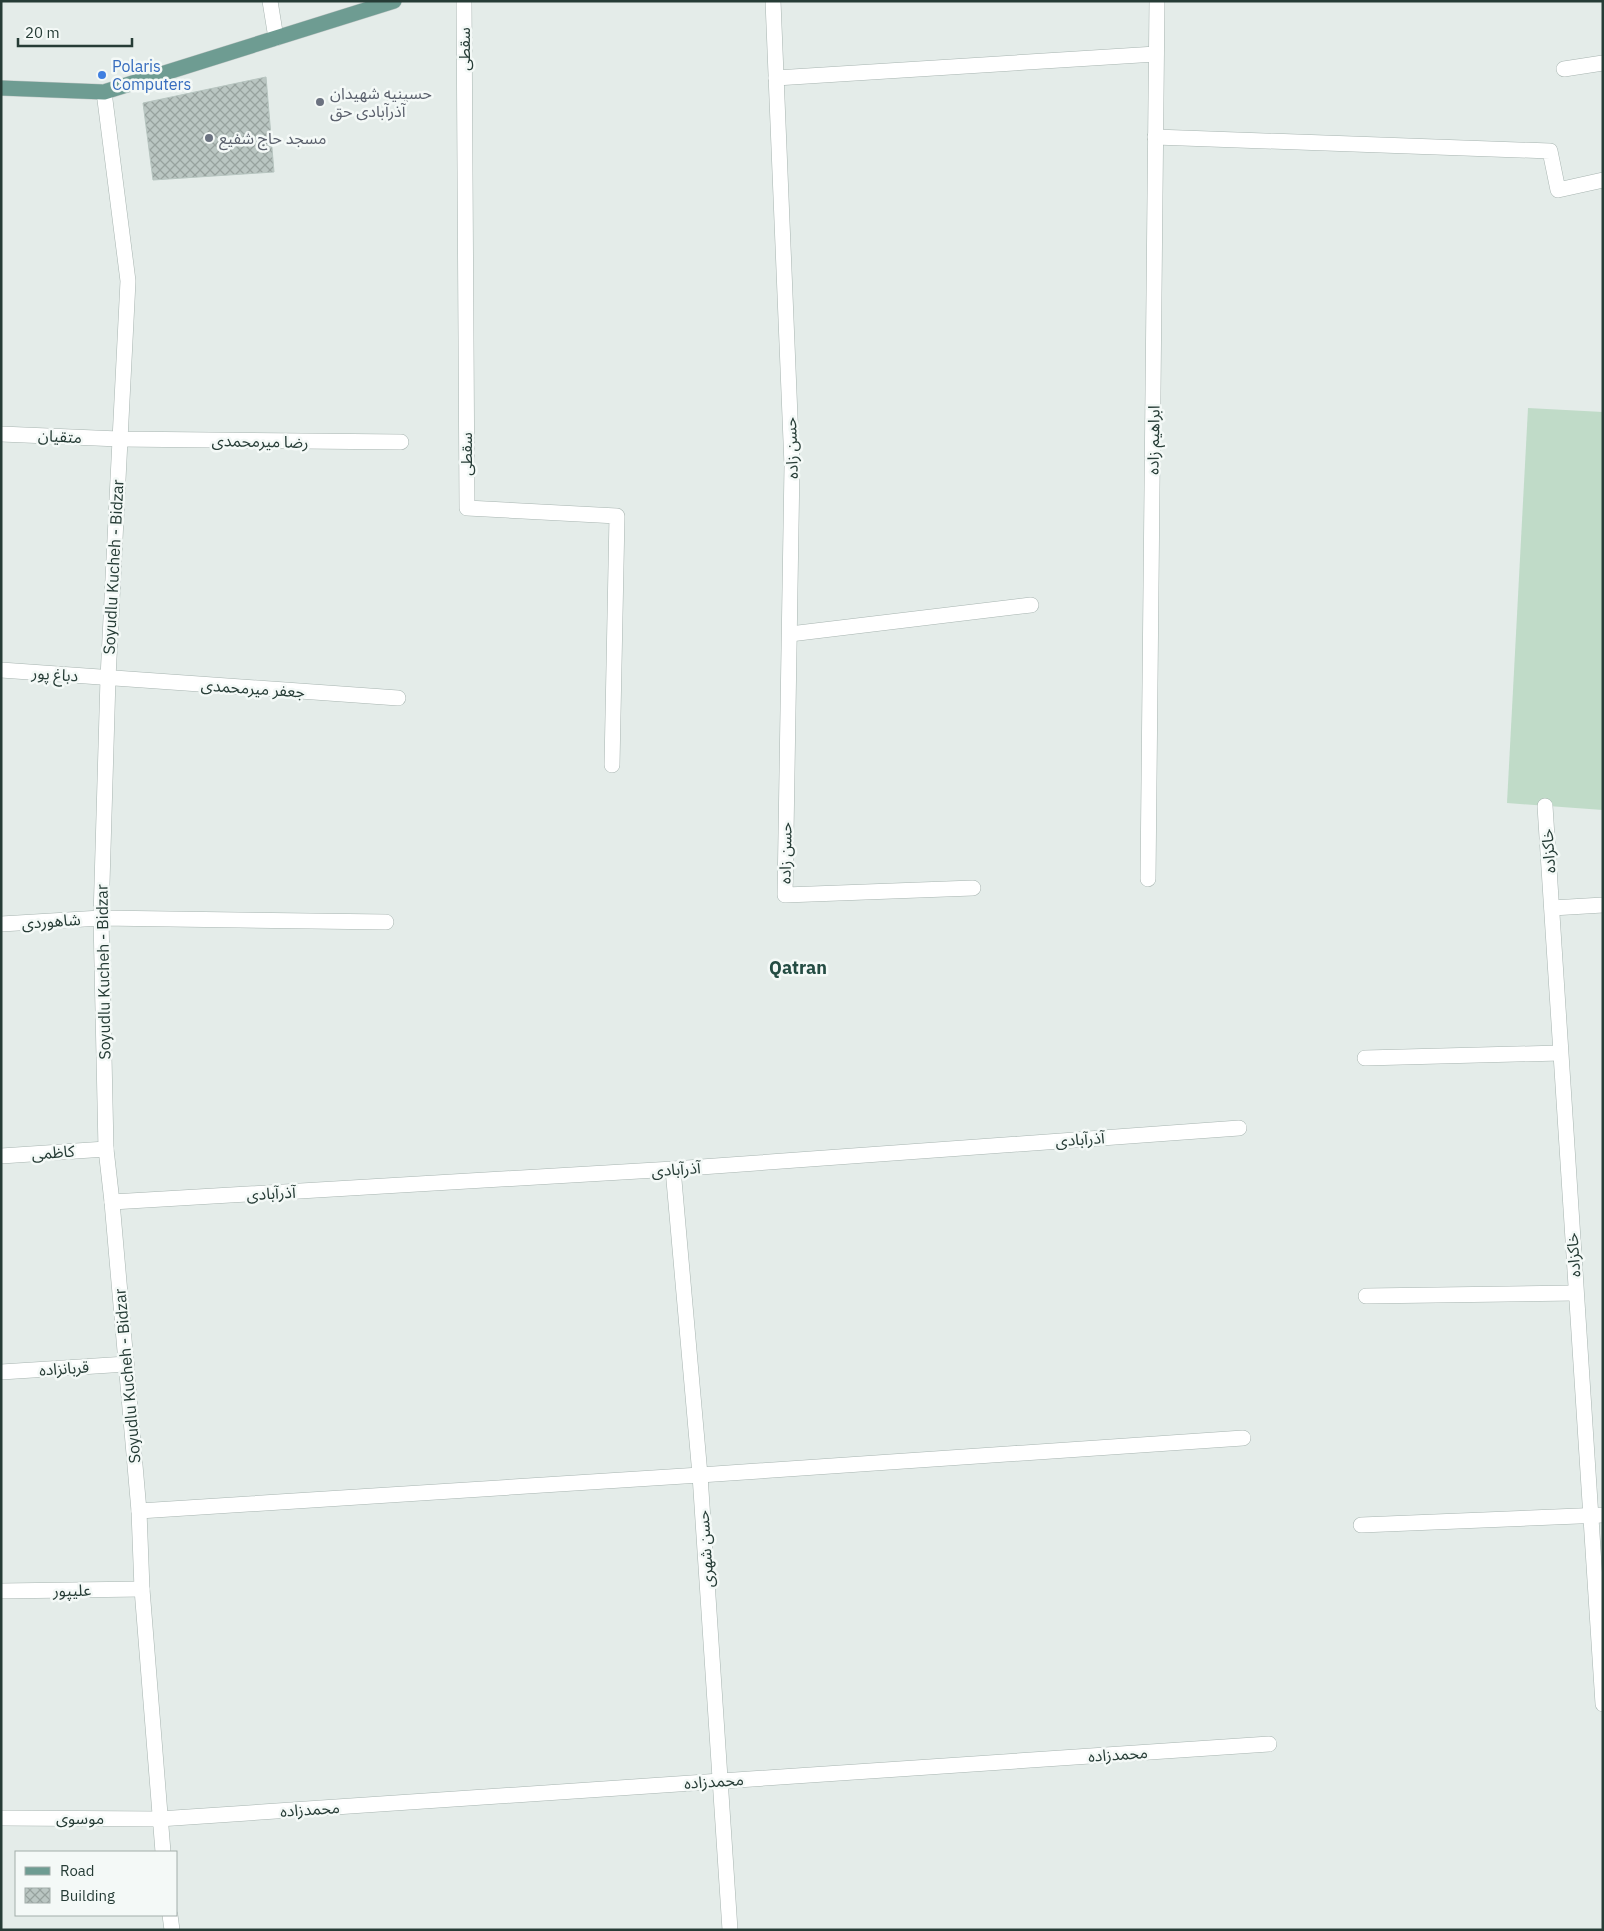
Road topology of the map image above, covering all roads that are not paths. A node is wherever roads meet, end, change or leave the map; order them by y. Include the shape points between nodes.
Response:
1 (270, 1) edge
2 (394, 1) edge
3 (464, 1) edge
4 (773, 1) edge
5 (1157, 1) edge
6 (276, 38) junction
7 (1156, 54) junction
8 (1603, 63) edge
9 (1564, 69) dead end
10 (776, 78) junction
11 (1, 88) edge
12 (104, 92) junction
13 (1155, 137) junction
14 (1603, 180) edge
15 (1, 434) edge
16 (119, 439) junction
17 (401, 442) dead end
18 (1031, 604) dead end
19 (790, 634) junction
20 (1, 670) edge
21 (108, 678) junction
22 (398, 698) dead end
23 (612, 765) dead end
24 (1545, 806) dead end
25 (1148, 880) dead end
26 (974, 888) dead end
27 (1603, 905) edge
28 (1552, 908) junction
29 (101, 918) junction
30 (386, 922) dead end
31 (1, 924) edge
32 (1560, 1054) junction
33 (1365, 1058) dead end
34 (1239, 1128) dead end
35 (106, 1149) junction
36 (1, 1156) edge
37 (673, 1169) junction
38 (112, 1202) junction
39 (1575, 1293) junction
40 (1366, 1296) dead end
41 (127, 1364) junction
42 (1, 1372) edge
43 (1243, 1438) dead end
44 (700, 1475) junction
45 (139, 1511) junction
46 (1597, 1515) edge
47 (1361, 1524) dead end
48 (142, 1590) junction
49 (1, 1591) edge
50 (1603, 1704) edge
51 (1269, 1744) dead end
52 (720, 1780) junction
53 (1, 1818) edge
54 (159, 1819) junction
55 (163, 1851) edge
56 (170, 1916) edge
57 (172, 1930) edge
58 (730, 1930) edge

1 - 6 street
2 - 6 main road
3 - 23 street, سقطی via 466,508 617,516
4 - 10 street, حسن زاده
5 - 7 street, ابراهیم زاده
6 - 12 main road
7 - 10 street
7 - 13 street, ابراهیم زاده
8 - 9 street
10 - 19 street, حسن زاده via 792,466
11 - 12 main road
12 - 16 street, Soyudlu Kucheh - Bidzar via 128,281
13 - 14 street via 1550,150 1558,190
13 - 25 street, ابراهیم زاده
15 - 16 street, متقیان
16 - 17 street, رضا میرمحمدی
16 - 21 street, Soyudlu Kucheh - Bidzar
18 - 19 street
19 - 26 street, حسن زاده via 785,895
20 - 21 street, دباغ پور
21 - 22 street, جعفر میرمحمدی
21 - 29 street, Soyudlu Kucheh - Bidzar
24 - 28 street, خاکزاده
27 - 28 street
28 - 32 street, خاکزاده
29 - 30 street
29 - 31 street, شاهوردی
29 - 35 street, Soyudlu Kucheh - Bidzar
32 - 33 street
32 - 39 street, خاکزاده
34 - 37 street, آذرآبادی
35 - 36 street, کاظمی
35 - 38 street, Soyudlu Kucheh - Bidzar
37 - 38 street, آذرآبادی
37 - 44 street, حسن شهری
38 - 41 street, Soyudlu Kucheh - Bidzar
39 - 40 street
39 - 46 street, خاکزاده
41 - 42 street, قربانزاده
41 - 45 street, Soyudlu Kucheh - Bidzar
43 - 44 street
44 - 45 street
44 - 52 street, حسن شهری
45 - 48 street, Soyudlu Kucheh - Bidzar
46 - 47 street
46 - 50 street, خاکزاده
48 - 49 street, علیپور
48 - 54 street, Soyudlu Kucheh - Bidzar
51 - 52 street, محمدزاده
52 - 54 street, محمدزاده
52 - 58 street, حسن شهری
53 - 54 street, موسوی
54 - 55 street, Soyudlu Kucheh - Bidzar
56 - 57 street

